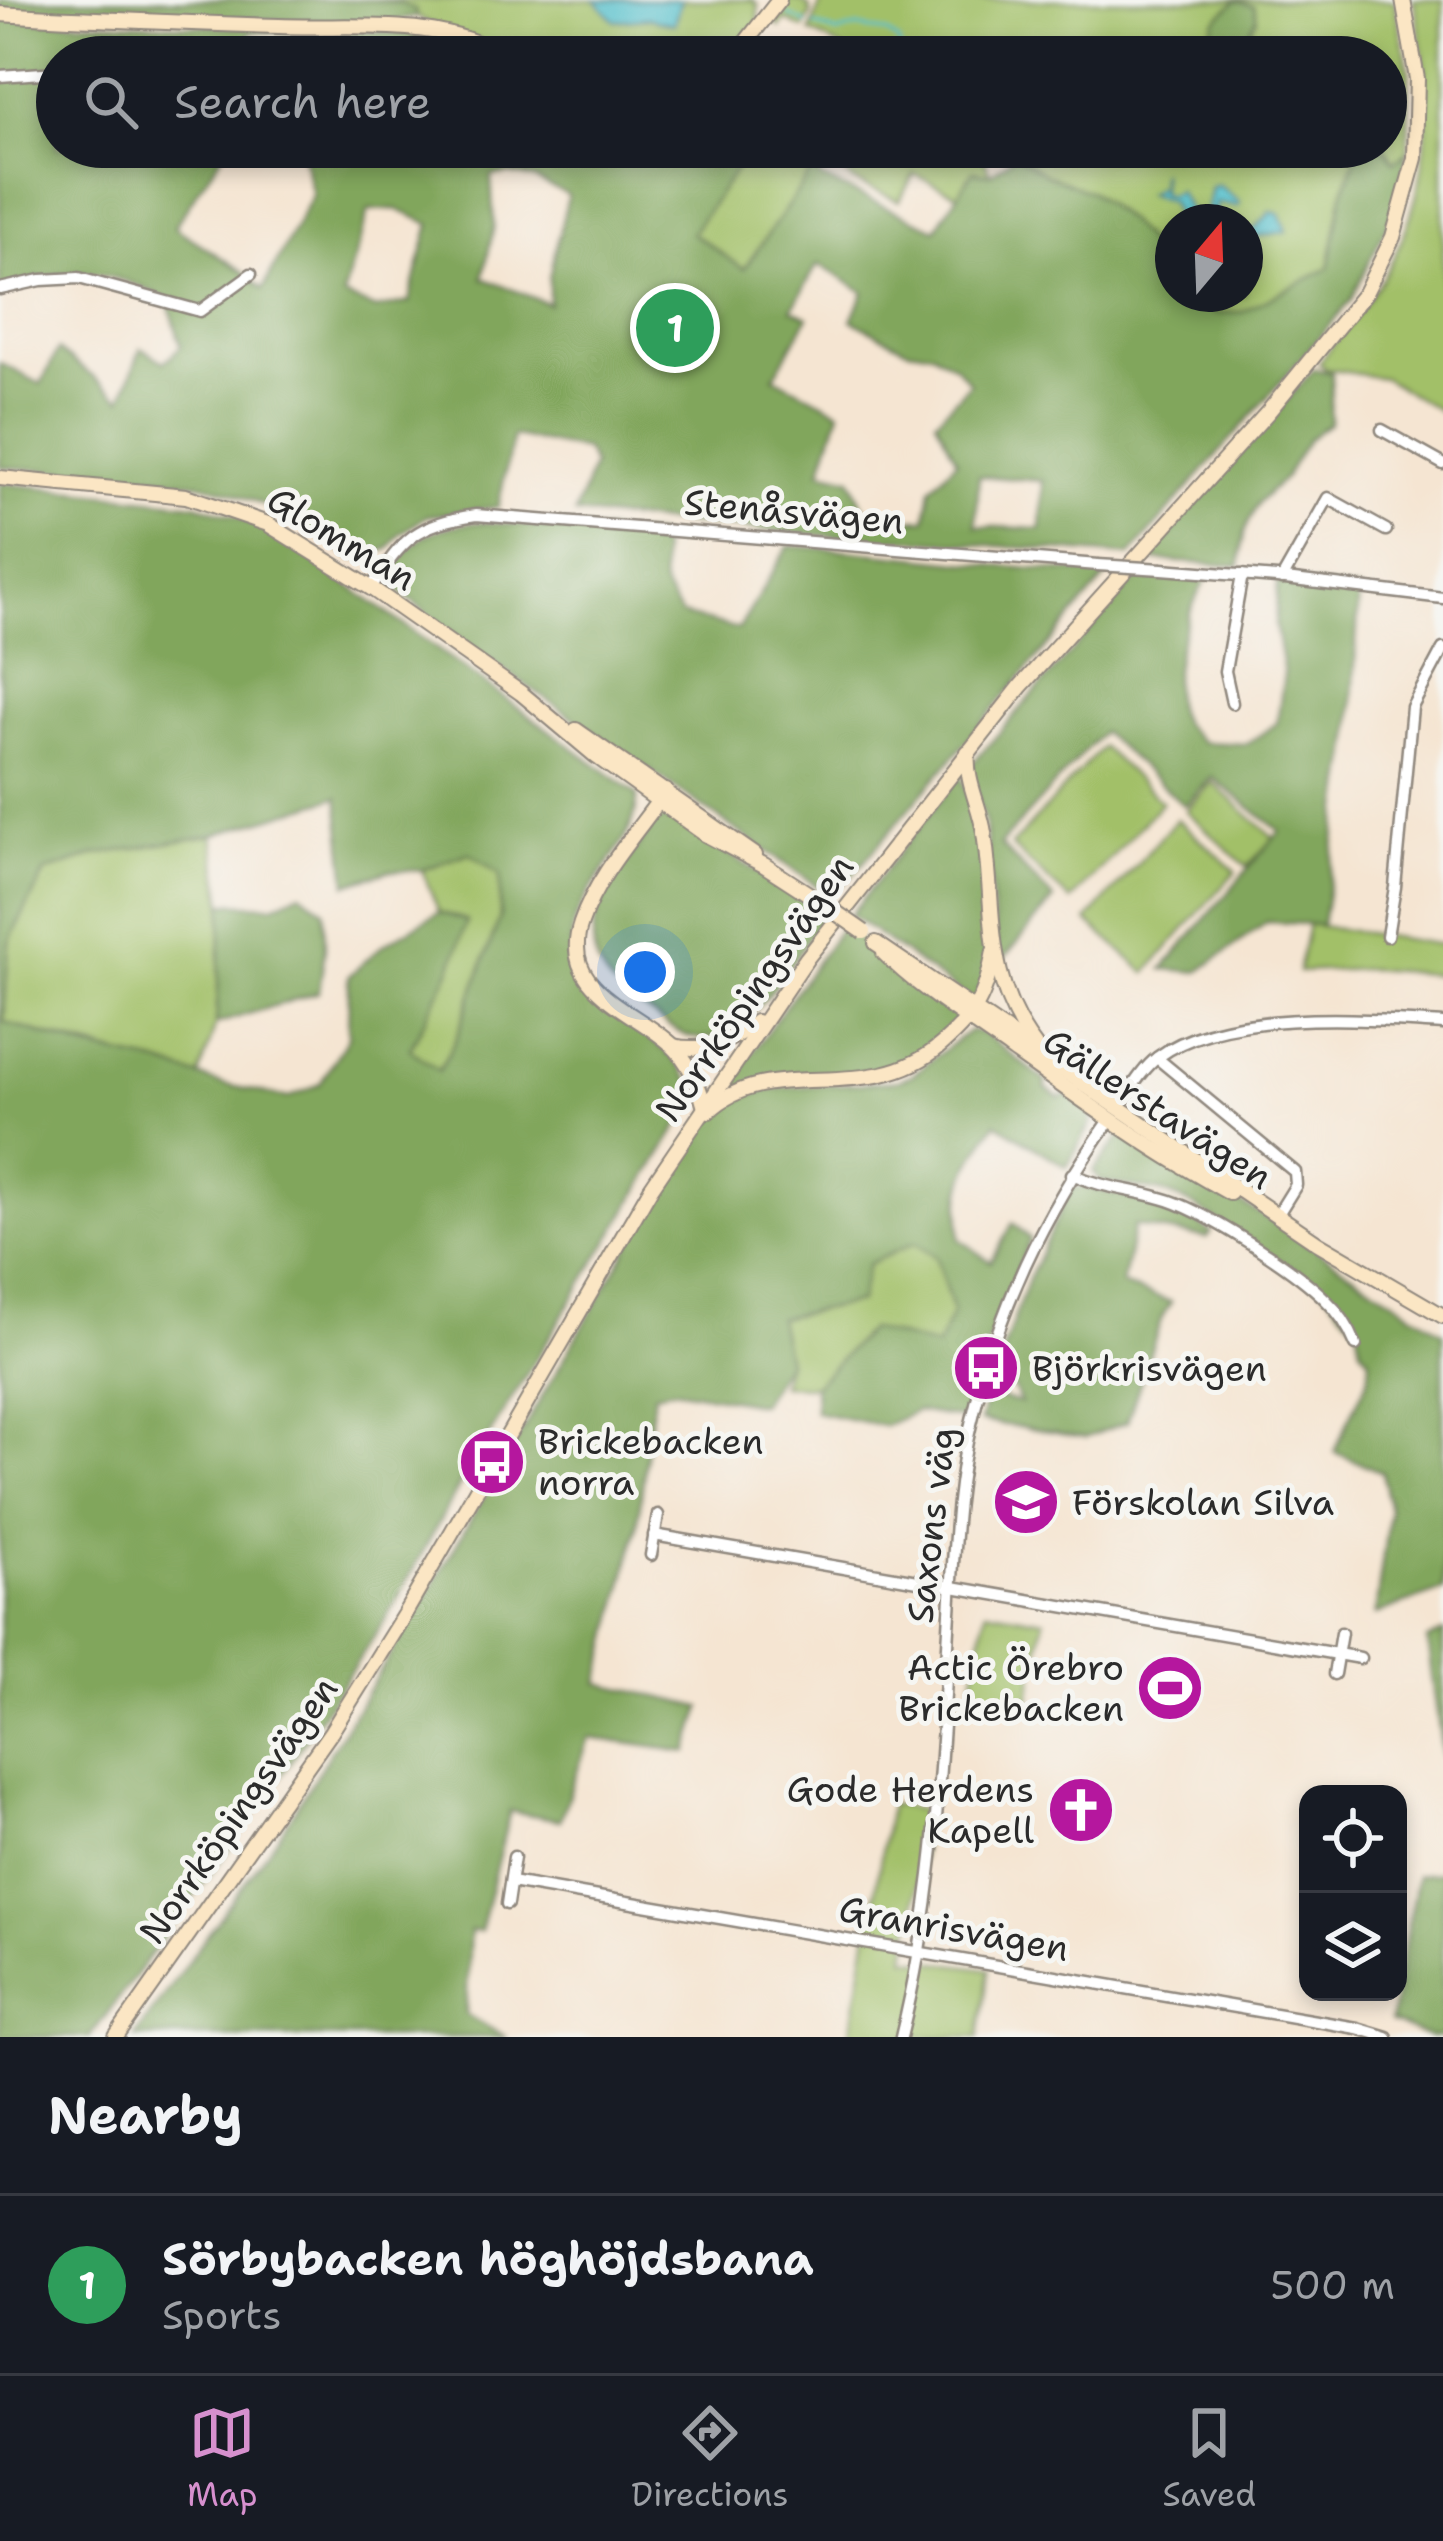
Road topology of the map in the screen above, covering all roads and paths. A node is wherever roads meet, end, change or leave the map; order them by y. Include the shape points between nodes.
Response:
1 (779, 0) edge
2 (1402, 0) edge
3 (0, 14) edge
4 (453, 36) edge
5 (751, 36) edge
6 (36, 73) edge
7 (0, 76) edge
8 (250, 274) dead end
9 (0, 289) edge
10 (1382, 430) dead end
11 (1443, 464) edge
12 (0, 478) edge
13 (1386, 530) dead end
14 (1242, 575) junction
15 (1282, 579) junction
16 (371, 588) junction
17 (1443, 598) edge
18 (1443, 649) edge
19 (1232, 703) dead end
20 (968, 752) junction
21 (662, 796) junction
22 (1387, 936) dead end
23 (994, 951) junction
24 (770, 1011) junction
25 (972, 1014) junction
26 (1443, 1024) edge
27 (673, 1046) junction
28 (1157, 1058) junction
29 (1047, 1059) junction
30 (705, 1108) junction
31 (1114, 1114) junction
32 (695, 1124) junction
33 (1072, 1174) junction
34 (1278, 1214) junction
35 (1318, 1243) junction
36 (1443, 1316) edge
37 (1356, 1345) dead end
38 (658, 1515) dead end
39 (654, 1535) junction
40 (651, 1555) dead end
41 (951, 1587) junction
42 (1341, 1633) dead end
43 (1337, 1654) junction
44 (1360, 1658) dead end
45 (1334, 1674) dead end
46 (514, 1857) dead end
47 (511, 1882) junction
48 (507, 1904) dead end
49 (921, 1953) junction
50 (116, 2037) edge
51 (901, 2037) edge
52 (1387, 2037) edge

1 - 5 main road
2 - 20 main road, Norrköpingsvägen via 1419,98 1415,158 1375,275 1310,363
3 - 4 main road via 400,26
6 - 7 street
8 - 9 street via 200,311 79,278
10 - 11 street
12 - 16 main road, Glomman via 214,503 287,533
13 - 15 street via 1328,497
14 - 15 street, Stenåsvägen
14 - 16 street, Stenåsvägen, bridge via 476,515 411,534
14 - 19 street via 1225,671
15 - 17 street, Stenåsvägen
16 - 21 main road, Glomman
18 - 22 street via 1412,707
20 - 23 main road
20 - 24 main road, Norrköpingsvägen
21 - 25 main road, Glomman, bridge
21 - 27 main road via 596,891 577,941 594,990
23 - 25 main road
23 - 29 main road via 1010,1007
24 - 27 main road via 722,1044
24 - 30 main road, Norrköpingsvägen
25 - 29 main road, Gällerstavägen
25 - 31 main road, Gällerstavägen
25 - 32 main road via 909,1069 755,1087 722,1099
26 - 28 street via 1269,1023 1195,1039
27 - 30 main road
28 - 31 street, Saxons väg
28 - 34 street via 1295,1172
29 - 31 main road, Gällerstavägen
30 - 32 main road, Norrköpingsvägen
31 - 33 street, Saxons väg
31 - 34 main road, Gällerstavägen
31 - 35 main road, Gällerstavägen
32 - 50 main road, Norrköpingsvägen via 331,1732
33 - 37 street via 1161,1198 1220,1228 1324,1297
33 - 41 street, Saxons väg via 1015,1285 986,1368 962,1474
34 - 35 main road, Gällerstavägen
35 - 36 main road, Gällerstavägen
38 - 39 street
39 - 40 street
39 - 41 street
41 - 43 street
41 - 49 street, Saxons väg
42 - 43 street
43 - 44 street
43 - 45 street
46 - 47 street
47 - 48 street
47 - 49 street, Granrisvägen
49 - 51 street, Saxons väg
49 - 52 street, Granrisvägen

